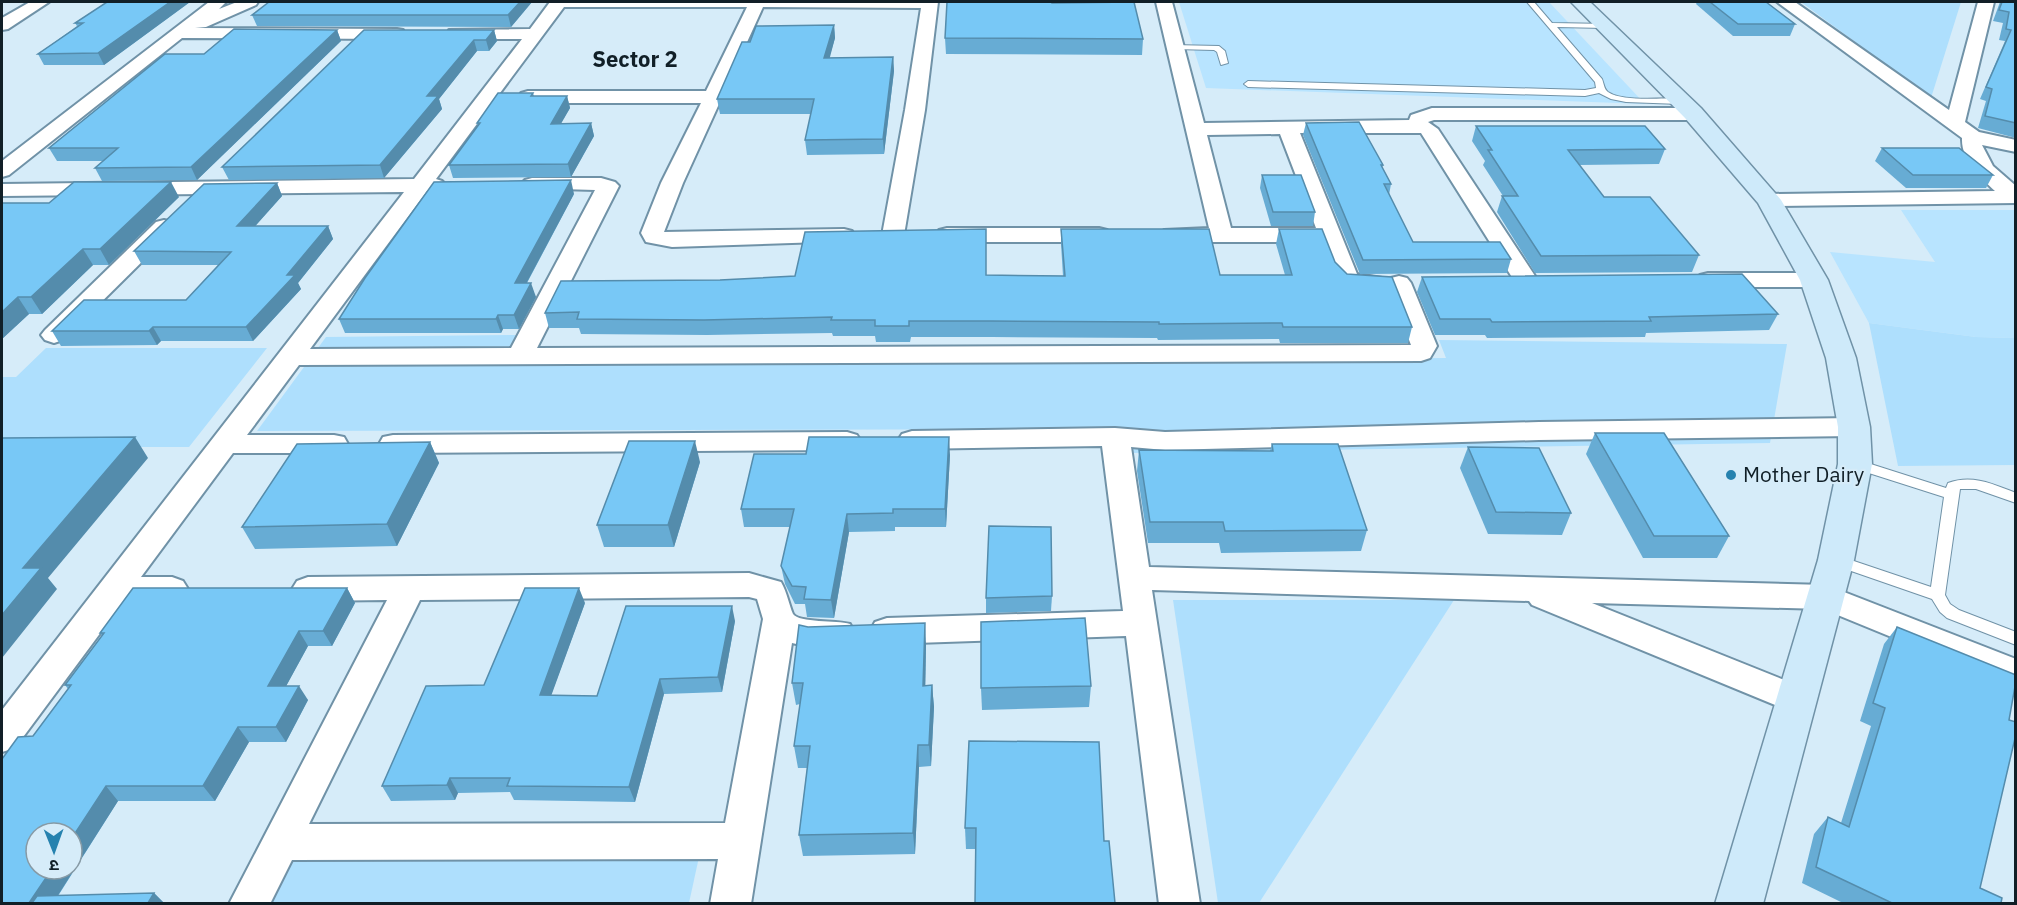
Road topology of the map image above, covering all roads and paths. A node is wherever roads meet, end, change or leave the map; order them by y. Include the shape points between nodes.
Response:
1 (40, 2) edge
2 (218, 2) edge
3 (250, 2) edge
4 (558, 2) edge
5 (930, 2) edge
6 (1164, 2) edge
7 (1530, 2) edge
8 (1580, 2) edge
9 (1785, 2) edge
10 (1986, 2) edge
11 (757, 3) edge
12 (2, 25) edge
13 (1550, 25) junction
14 (1605, 26) junction
15 (176, 33) junction
16 (362, 34) junction
17 (419, 34) edge
18 (442, 34) edge
19 (534, 34) junction
20 (1175, 47) junction
21 (345, 50) edge
22 (1224, 63) dead end
23 (1248, 84) dead end
24 (1602, 90) junction
25 (486, 97) junction
26 (712, 97) junction
27 (1687, 107) junction
28 (1954, 124) junction
29 (1420, 126) junction
30 (1288, 128) junction
31 (1194, 129) junction
32 (1972, 136) junction
33 (2016, 146) edge
34 (228, 165) edge
35 (2, 171) edge
36 (421, 185) junction
37 (454, 185) edge
38 (511, 185) edge
39 (202, 189) junction
40 (2, 190) edge
41 (2016, 197) edge
42 (1769, 200) junction
43 (893, 235) junction
44 (1118, 235) edge
45 (1153, 235) edge
46 (1222, 235) junction
47 (1329, 235) junction
48 (1814, 280) junction
49 (1682, 281) edge
50 (1503, 282) edge
51 (1527, 282) junction
52 (1551, 282) edge
53 (54, 335) edge
54 (520, 356) junction
55 (289, 357) junction
56 (1854, 427) junction
57 (1115, 437) junction
58 (224, 444) junction
59 (1856, 464) junction
60 (1950, 494) junction
61 (2016, 498) edge
62 (1836, 560) junction
63 (1135, 578) junction
64 (114, 589) junction
65 (197, 589) edge
66 (279, 589) edge
67 (409, 589) junction
68 (1527, 589) junction
69 (1937, 595) junction
70 (1826, 597) junction
71 (779, 620) junction
72 (1141, 623) junction
73 (2016, 639) edge
74 (2016, 674) edge
75 (1797, 700) junction
76 (2, 737) edge
77 (739, 841) junction
78 (280, 842) junction
79 (249, 903) edge
80 (729, 903) edge
81 (1180, 903) edge
82 (1739, 903) edge

1 - 12 street
2 - 15 street
3 - 15 street
4 - 11 street
4 - 19 street
5 - 11 street
5 - 43 street
6 - 20 street
7 - 13 lane
8 - 14 street
9 - 28 street
10 - 28 street
11 - 26 street
13 - 14 lane
13 - 24 lane via 1599,81
14 - 27 street
15 - 16 street
15 - 35 street
16 - 17 street
16 - 21 street
18 - 19 street
19 - 25 street
20 - 22 lane via 1216,48
20 - 31 street
23 - 24 lane via 1585,93
24 - 27 lane via 1619,99
25 - 26 street
25 - 36 street
26 - 43 street via 672,183 652,233 654,237 672,240
27 - 29 street via 1432,114 1418,119
27 - 42 street
28 - 32 street
29 - 30 street
29 - 51 street via 1428,129
30 - 31 street
30 - 47 street
31 - 46 street
32 - 33 street
32 - 41 street via 1974,155
34 - 39 street
36 - 37 street
36 - 39 street
36 - 55 street
38 - 54 street via 608,186
39 - 40 street
39 - 53 street
41 - 42 street
42 - 48 street
43 - 44 street
45 - 46 street
46 - 47 street
47 - 54 street via 1349,281 1410,283 1424,346 1421,353
48 - 49 street
48 - 56 street via 1841,358
50 - 51 street
51 - 52 street
54 - 55 street
55 - 58 street
56 - 57 street via 1165,441
56 - 59 street
57 - 58 street
57 - 63 street
58 - 64 street
59 - 60 lane
59 - 62 street
60 - 61 lane via 1953,486 1966,483
60 - 69 lane
62 - 69 lane
62 - 70 street
63 - 68 street
63 - 72 street
64 - 65 street
64 - 76 street
66 - 67 street
67 - 71 street via 749,585 770,590
67 - 78 street
68 - 70 street
68 - 75 street
69 - 73 lane via 1945,608 1962,619
70 - 74 street
70 - 75 street
71 - 72 street via 786,627 812,634
71 - 77 street
72 - 81 street
75 - 82 street
77 - 78 street
77 - 80 street
78 - 79 street

